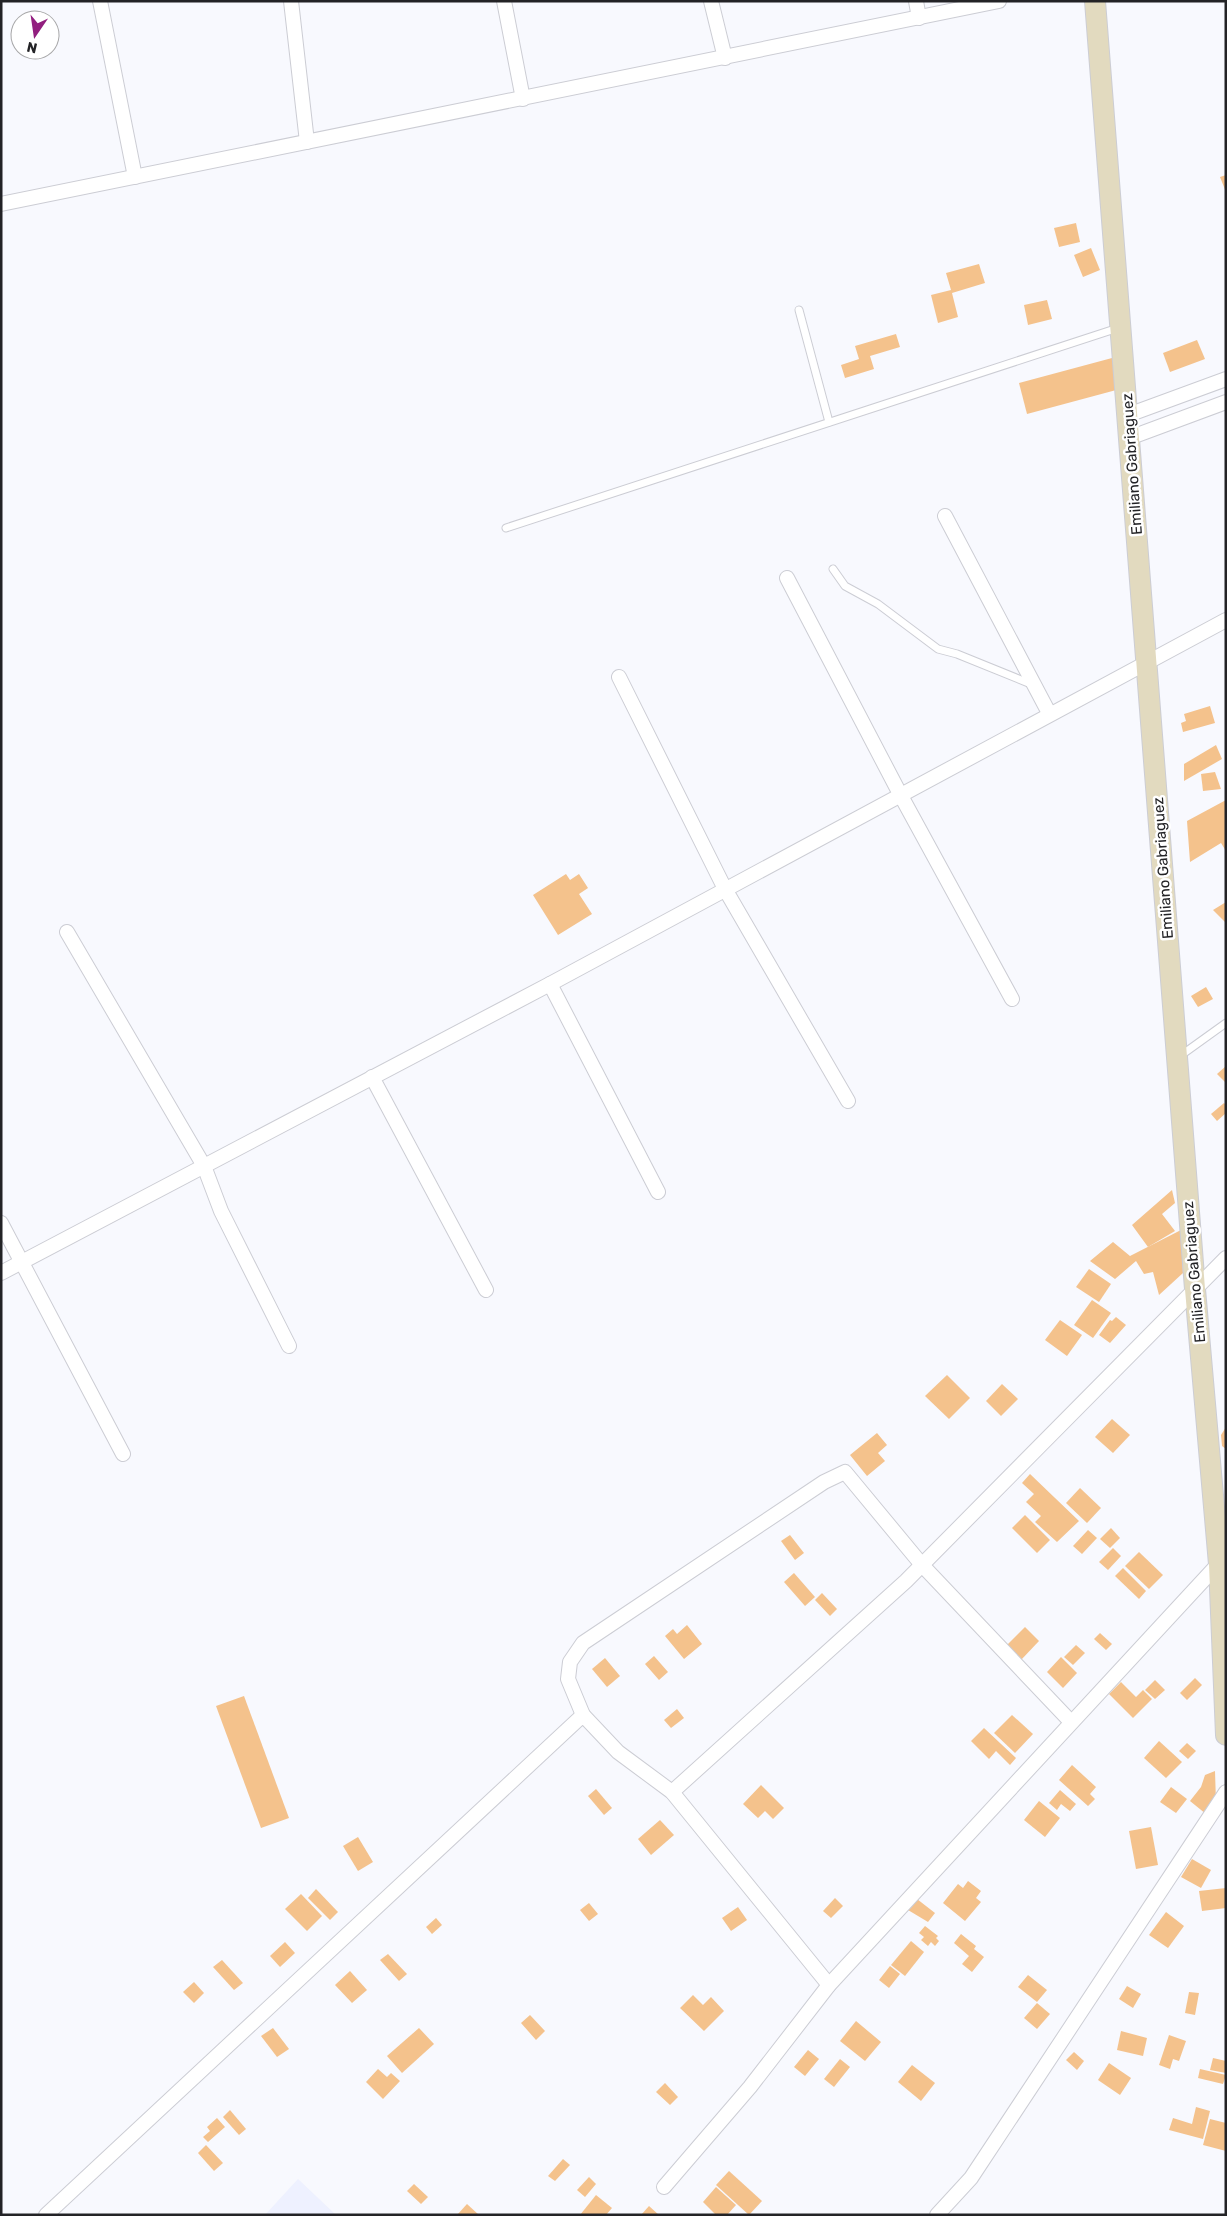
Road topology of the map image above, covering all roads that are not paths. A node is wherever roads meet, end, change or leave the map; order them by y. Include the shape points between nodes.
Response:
1 (100, 1) edge
2 (291, 1) edge
3 (504, 1) edge
4 (711, 1) edge
5 (916, 1) edge
6 (999, 1) edge
7 (1095, 1) edge
8 (919, 18) junction
9 (724, 58) junction
10 (523, 99) junction
11 (307, 142) junction
12 (135, 177) junction
13 (1, 204) edge
14 (799, 310) dead end
15 (1121, 327) junction
16 (1226, 379) edge
17 (1226, 402) edge
18 (1128, 415) junction
19 (830, 422) junction
20 (1129, 438) junction
21 (945, 516) dead end
22 (506, 528) dead end
23 (833, 568) dead end
24 (787, 578) dead end
25 (1226, 620) edge
26 (1147, 661) junction
27 (620, 677) dead end
28 (1034, 685) junction
29 (1049, 713) junction
30 (900, 794) junction
31 (725, 889) junction
32 (67, 932) dead end
33 (550, 984) junction
34 (1012, 999) dead end
35 (1226, 1023) edge
36 (1177, 1058) junction
37 (372, 1077) junction
38 (848, 1101) dead end
39 (204, 1166) junction
40 (658, 1192) dead end
41 (1, 1223) edge
42 (1226, 1258) edge
43 (22, 1264) junction
44 (1, 1273) edge
45 (1195, 1289) junction
46 (486, 1290) dead end
47 (289, 1346) dead end
48 (124, 1454) dead end
49 (1222, 1560) edge
50 (922, 1565) junction
51 (583, 1715) junction
52 (1071, 1722) junction
53 (1226, 1735) edge
54 (672, 1792) junction
55 (1226, 1792) edge
56 (830, 1985) junction
57 (664, 2187) dead end
58 (46, 2215) edge
59 (937, 2215) edge

1 - 12 street
2 - 11 street
3 - 10 street
4 - 9 street
5 - 8 street
6 - 8 street
7 - 15 main road, Emiliano Gabriaguez
8 - 9 street
9 - 10 street
10 - 11 street
11 - 12 street
12 - 13 street
14 - 19 lane
15 - 18 main road, Emiliano Gabriaguez
15 - 19 lane
16 - 18 street
17 - 20 street
18 - 20 main road, Emiliano Gabriaguez
19 - 22 lane
20 - 26 main road, Emiliano Gabriaguez
21 - 28 street
23 - 28 lane via 845,586 878,604 938,649
24 - 30 street
25 - 26 street
26 - 29 street
26 - 36 main road, Emiliano Gabriaguez
27 - 31 street
28 - 29 street
29 - 30 street
30 - 31 street
30 - 34 street
31 - 33 street
31 - 38 street
32 - 39 street
33 - 37 street
33 - 40 street
35 - 36 lane
36 - 45 main road, Emiliano Gabriaguez
37 - 39 street
37 - 46 street
39 - 43 street
39 - 47 street via 221,1211
41 - 43 street
42 - 45 street
43 - 44 street
43 - 48 street
45 - 49 main road, Emiliano Gabriaguez
45 - 50 street
49 - 52 street
49 - 53 main road, Emiliano Gabriaguez
50 - 51 street via 845,1472 824,1482 583,1642 570,1662 568,1679
50 - 52 street
50 - 54 street
51 - 54 street via 618,1752
51 - 58 street
52 - 56 street
54 - 56 street
55 - 59 street via 971,2178
56 - 57 street via 750,2087

